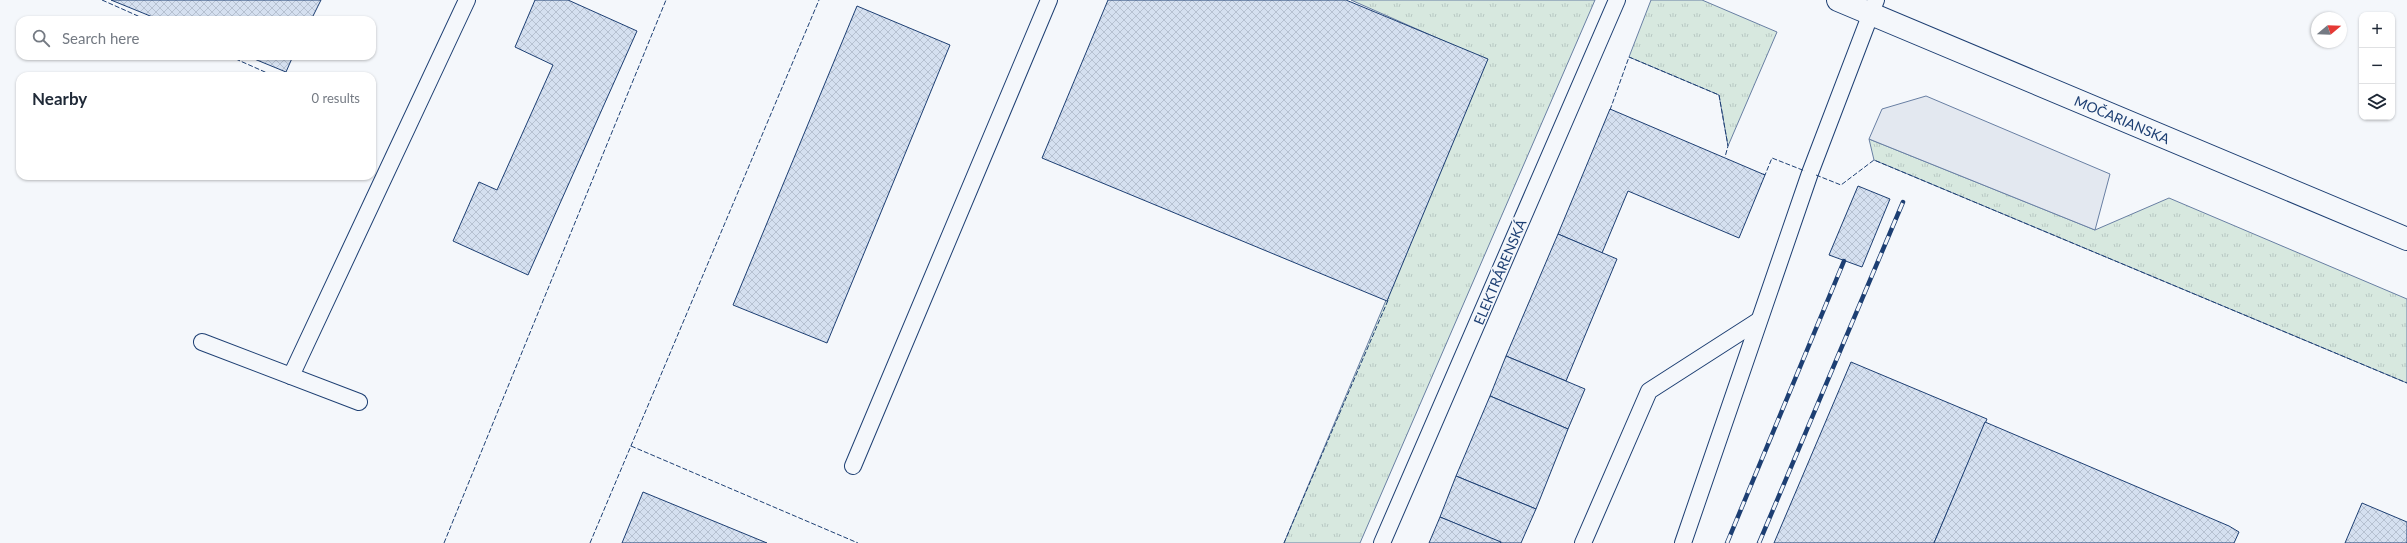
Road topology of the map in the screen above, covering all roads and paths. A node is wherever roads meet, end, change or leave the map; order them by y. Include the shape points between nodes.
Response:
1 (467, 0) edge
2 (1049, 0) edge
3 (1617, 0) edge
4 (1838, 0) edge
5 (1873, 7) edge
6 (2407, 239) edge
7 (1758, 321) junction
8 (202, 342) dead end
9 (291, 376) junction
10 (359, 402) dead end
11 (853, 466) dead end
12 (1382, 543) edge
13 (1583, 543) edge
14 (1683, 543) edge

1 - 9 lane
2 - 11 lane
3 - 12 lane, ELEKTRÁRENSKÁ
4 - 5 main road, MOČARIANSKA
5 - 6 main road, MOČARIANSKA
5 - 7 lane via 1810,173
7 - 13 lane via 1649,391
7 - 14 lane
8 - 9 lane
9 - 10 lane

